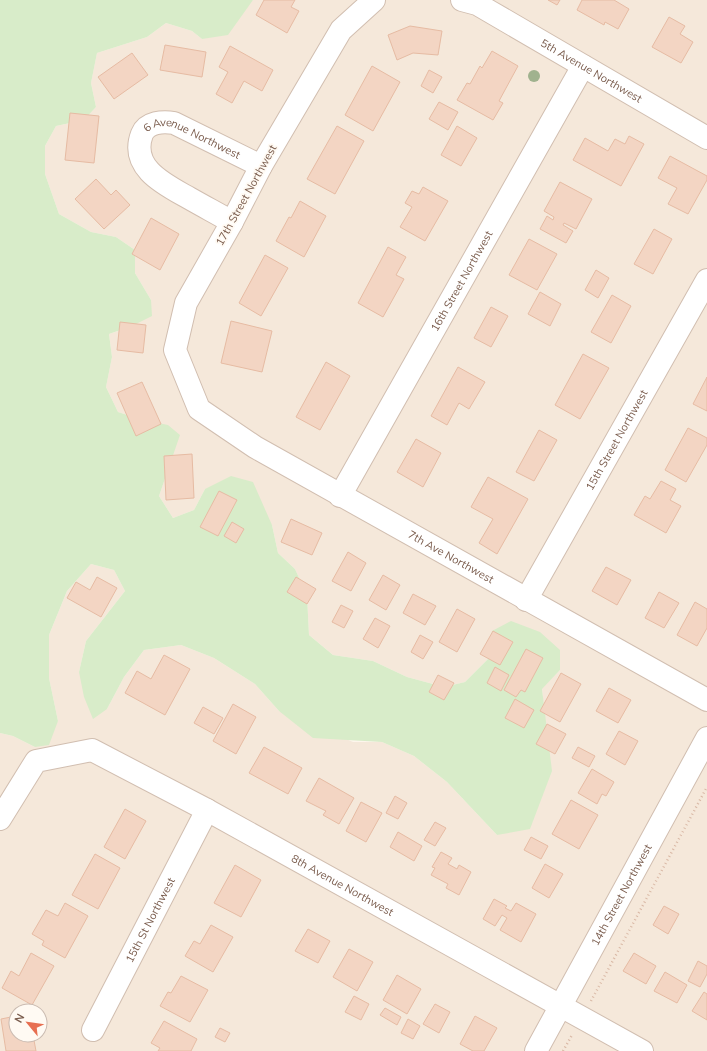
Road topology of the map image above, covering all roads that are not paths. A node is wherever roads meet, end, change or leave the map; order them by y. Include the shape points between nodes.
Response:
1 (374, 0) edge
2 (469, 2) edge
3 (583, 66) junction
4 (707, 138) edge
5 (261, 166) junction
6 (232, 222) junction
7 (707, 280) edge
8 (199, 409) joint
9 (340, 496) junction
10 (526, 600) junction
11 (707, 700) edge
12 (707, 738) edge
13 (207, 810) junction
14 (0, 819) edge
15 (560, 1007) junction
16 (93, 1030) dead end
17 (536, 1051) edge
18 (642, 1051) edge

1 - 5 street, 17th Street Northwest via 342,30
2 - 3 street, 5th Avenue Northwest
3 - 4 street, 5th Avenue Northwest
3 - 9 street, 16th Street Northwest
5 - 6 street, 17th Street Northwest
5 - 6 street, 6 Avenue Northwest via 174,123 160,122 144,131 140,140 142,159 156,179
6 - 8 street, 17th Street Northwest via 186,303 175,350
7 - 10 street, 15th Street Northwest
8 - 9 street, 7th Ave Northwest via 255,447
9 - 10 street, 7th Ave Northwest
10 - 11 street, 7th Ave Northwest
12 - 15 street, 14th Street Northwest
13 - 14 street, 8th Avenue Northwest via 92,750 36,761
13 - 15 street, 8th Avenue Northwest
13 - 16 street, 15th St Northwest
15 - 17 street, 14th Street Northwest
15 - 18 street, 8th Avenue Northwest

